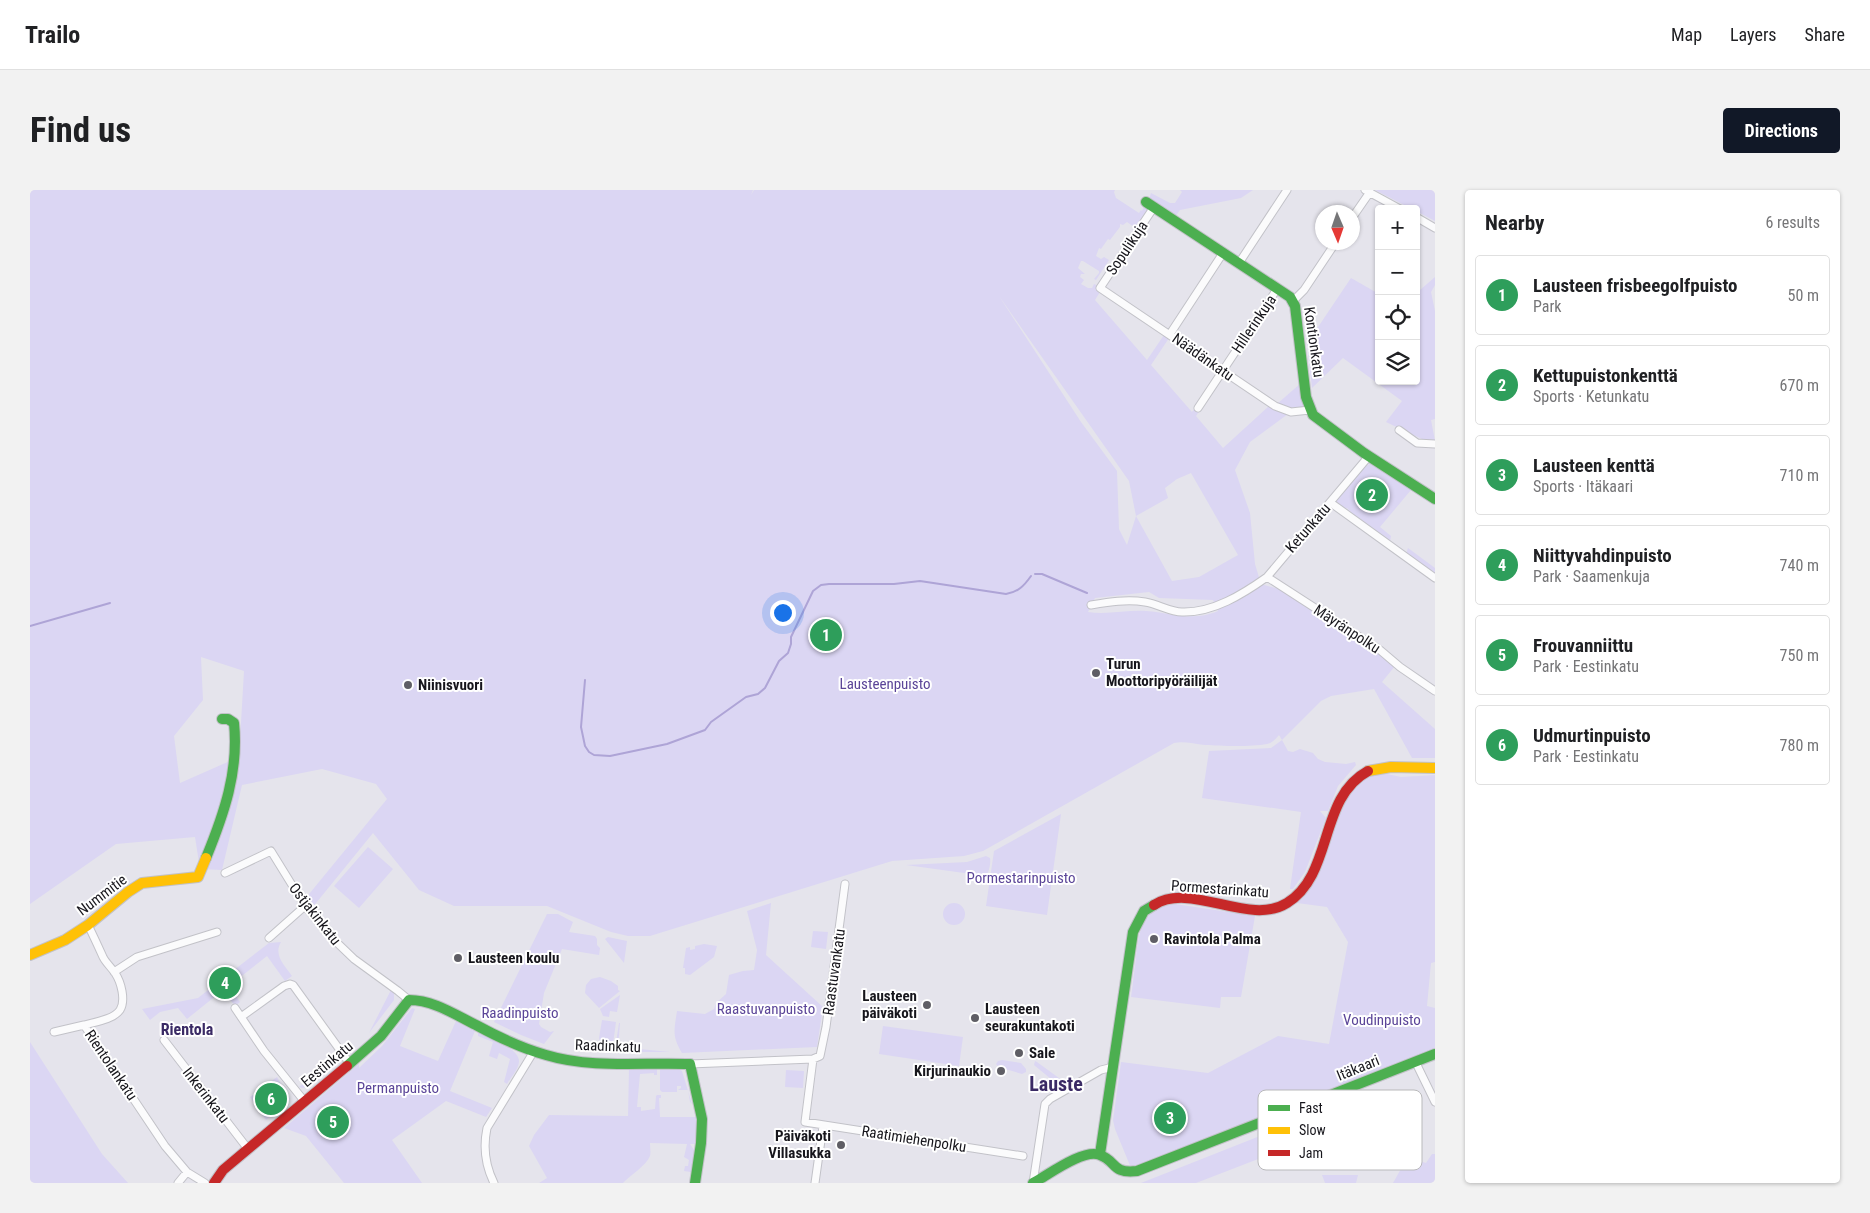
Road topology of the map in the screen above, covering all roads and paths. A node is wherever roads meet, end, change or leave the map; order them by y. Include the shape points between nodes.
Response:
1 (1287, 190) edge
2 (1368, 191) edge
3 (1150, 205) joint
4 (1360, 205) edge
5 (1393, 205) edge
6 (1420, 219) edge
7 (1435, 228) edge
8 (1331, 250) edge
9 (1223, 253) junction
10 (1239, 263) junction
11 (1100, 288) joint
12 (1277, 289) junction
13 (1293, 301) junction
14 (1170, 334) junction
15 (1223, 370) junction
16 (1198, 408) dead end
17 (1310, 410) junction
18 (1399, 430) dead end
19 (1435, 444) edge
20 (1369, 456) junction
21 (1435, 499) edge
22 (1331, 503) junction
23 (1267, 577) junction
24 (1435, 578) edge
25 (1091, 605) dead end
26 (1435, 690) edge
27 (222, 719) dead end
28 (1435, 768) edge
29 (225, 873) dead end
30 (845, 884) dead end
31 (305, 906) junction
32 (88, 925) junction
33 (216, 932) dead end
34 (269, 938) dead end
35 (30, 955) edge
36 (114, 972) junction
37 (408, 1000) junction
38 (234, 1008) dead end
39 (241, 1016) junction
40 (84, 1025) junction
41 (54, 1032) dead end
42 (164, 1040) dead end
43 (534, 1051) junction
44 (1435, 1054) edge
45 (816, 1058) junction
46 (1415, 1062) junction
47 (350, 1064) junction
48 (690, 1064) junction
49 (1113, 1067) junction
50 (1344, 1090) edge
51 (305, 1102) junction
52 (1435, 1102) edge
53 (805, 1122) joint
54 (1258, 1124) edge
55 (823, 1126) junction
56 (248, 1149) junction
57 (1100, 1154) junction
58 (1024, 1156) dead end
59 (187, 1172) junction
60 (178, 1183) edge
61 (205, 1183) edge
62 (214, 1183) edge
63 (494, 1183) edge
64 (696, 1183) edge
65 (815, 1183) edge
66 (1033, 1183) edge

1 - 10 street
2 - 4 street
2 - 5 street
3 - 9 street, Kontionkatu
3 - 11 street, Sopulikuja
6 - 7 street
8 - 13 street
9 - 10 street, Kontionkatu
9 - 14 street
10 - 12 street, Kontionkatu
11 - 14 street, Näädänkatu
12 - 13 street, Kontionkatu
12 - 15 street, Hillerinkuja
13 - 17 street, Kontionkatu
14 - 15 street, Näädänkatu
15 - 16 street, Hillerinkuja
15 - 17 street, Näädänkatu via 1280,409 1291,412
17 - 20 street via 1317,419
18 - 19 street via 1417,443
20 - 21 street
20 - 22 street, Ketunkatu
22 - 23 street, Ketunkatu
22 - 24 street
23 - 25 street, Ketunkatu via 1211,609 1184,612 1130,601
23 - 26 street, Mäyränpolku
27 - 32 street, Nummitie via 234,723 237,756 220,825 202,877 142,883
28 - 49 street, Pormestarinkatu via 1374,769 1354,779 1341,797 1308,881 1286,904 1262,910 1171,898 1145,910 1133,932
29 - 31 street, Ostjakinkatu via 271,851
30 - 45 street, Raastuvankatu via 826,1028 822,1050
31 - 34 street
31 - 37 street, Ostjakinkatu via 332,939
32 - 35 street, Nummitie via 58,944
32 - 36 street, Rientolankatu
33 - 36 street via 137,957
36 - 40 street, Rientolankatu via 122,995 120,1010
37 - 43 street, Raadinkatu via 436,1005
37 - 47 street, Eestinkatu via 381,1036
38 - 39 street
39 - 47 street via 284,986 293,985
39 - 51 street
40 - 41 street
40 - 59 street, Rientolankatu via 155,1132
42 - 56 street, Inkerinkatu
43 - 48 street, Raadinkatu via 578,1061
43 - 63 street via 487,1128 486,1157
44 - 46 street, Itäkaari
45 - 48 street, Raadinkatu
45 - 53 street, Raastuvankatu
46 - 50 street, Itäkaari
46 - 52 street
47 - 51 street, Eestinkatu
48 - 64 street via 702,1123
49 - 57 street, Pormestarinkatu
49 - 66 street via 1101,1070 1050,1098 1045,1104
51 - 56 street, Eestinkatu
53 - 55 street, Raatimiehenpolku
54 - 57 street, Itäkaari via 1129,1173 1121,1171
55 - 58 street, Raatimiehenpolku
55 - 65 street
56 - 62 street, Eestinkatu via 223,1170
57 - 66 street via 1085,1154
59 - 60 street
59 - 61 street, Rientolankatu

